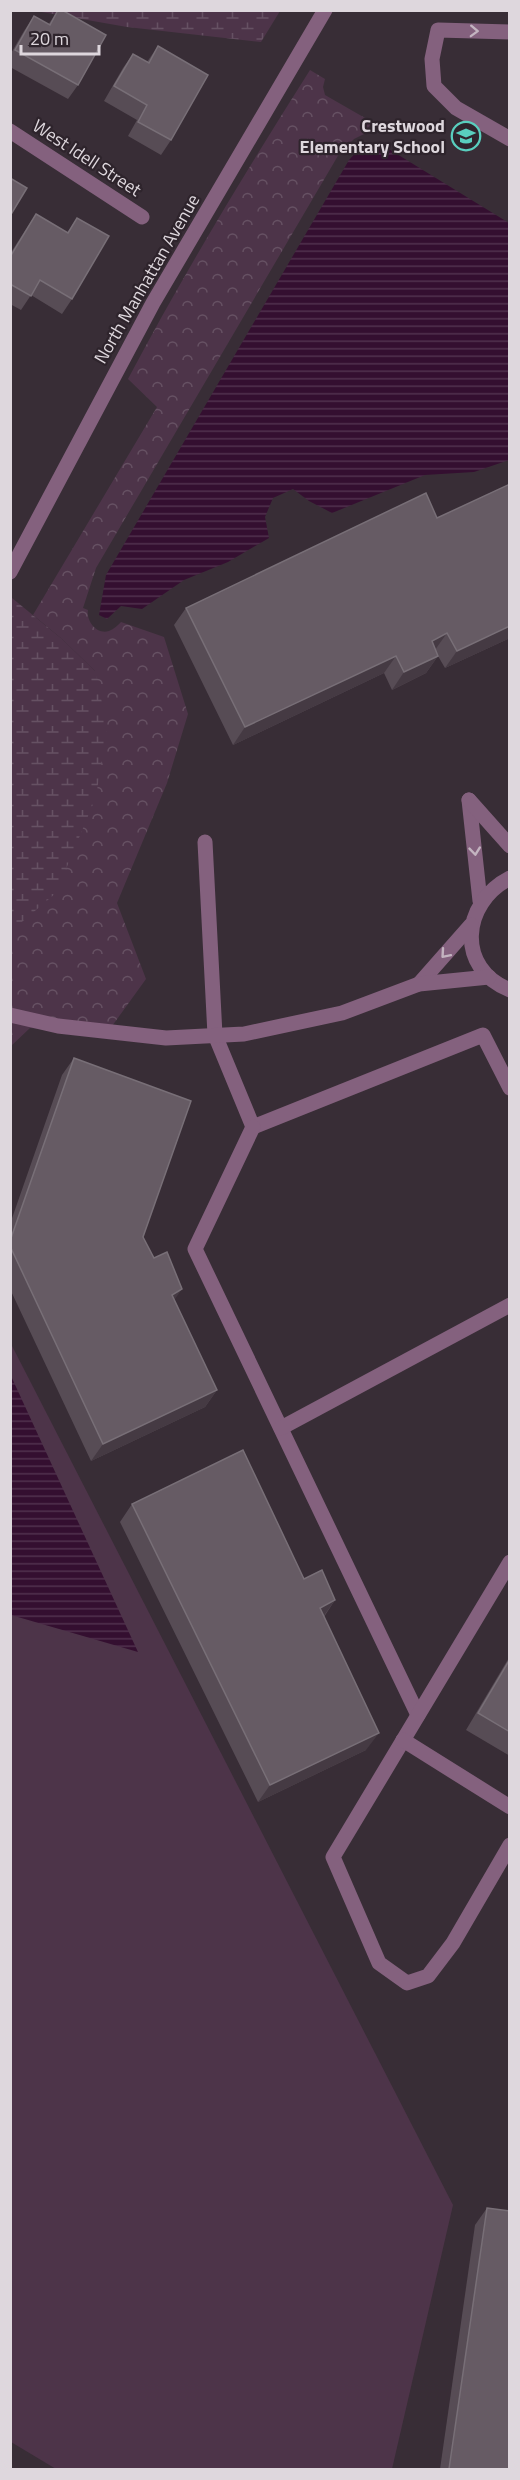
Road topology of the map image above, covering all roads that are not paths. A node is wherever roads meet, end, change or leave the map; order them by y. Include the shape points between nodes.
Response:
1 (325, 10) edge
2 (510, 32) edge
3 (10, 131) edge
4 (510, 139) edge
5 (142, 217) dead end
6 (10, 572) edge
7 (206, 842) dead end
8 (510, 846) edge
9 (510, 878) edge
10 (480, 901) junction
11 (471, 925) junction
12 (489, 977) junction
13 (419, 984) junction
14 (510, 990) edge
15 (10, 1015) edge
16 (215, 1035) junction
17 (510, 1088) edge
18 (254, 1127) junction
19 (510, 1305) edge
20 (281, 1428) junction
21 (510, 1562) edge
22 (418, 1715) junction
23 (403, 1740) junction
24 (510, 1807) edge
25 (510, 1845) edge

1 - 6 street, North Manhattan Avenue via 153,303
4 -> 2 street via 456,108 434,86 432,59 438,30
3 - 5 street, West Idell Street
7 - 16 street
8 -> 10 street via 469,800
9 - 10 street via 494,886
10 - 11 street
11 - 12 street via 471,944
11 -> 13 street
12 - 13 street
12 - 14 street
13 - 16 street via 342,1013 244,1034
15 - 16 street via 58,1026 166,1038
16 - 18 street
17 - 18 street via 483,1035
18 - 20 street via 195,1249
19 - 20 street
20 - 22 street
21 - 22 street
22 - 23 street
23 - 24 street
23 - 25 street via 333,1857 379,1963 407,1983 428,1976 453,1943

